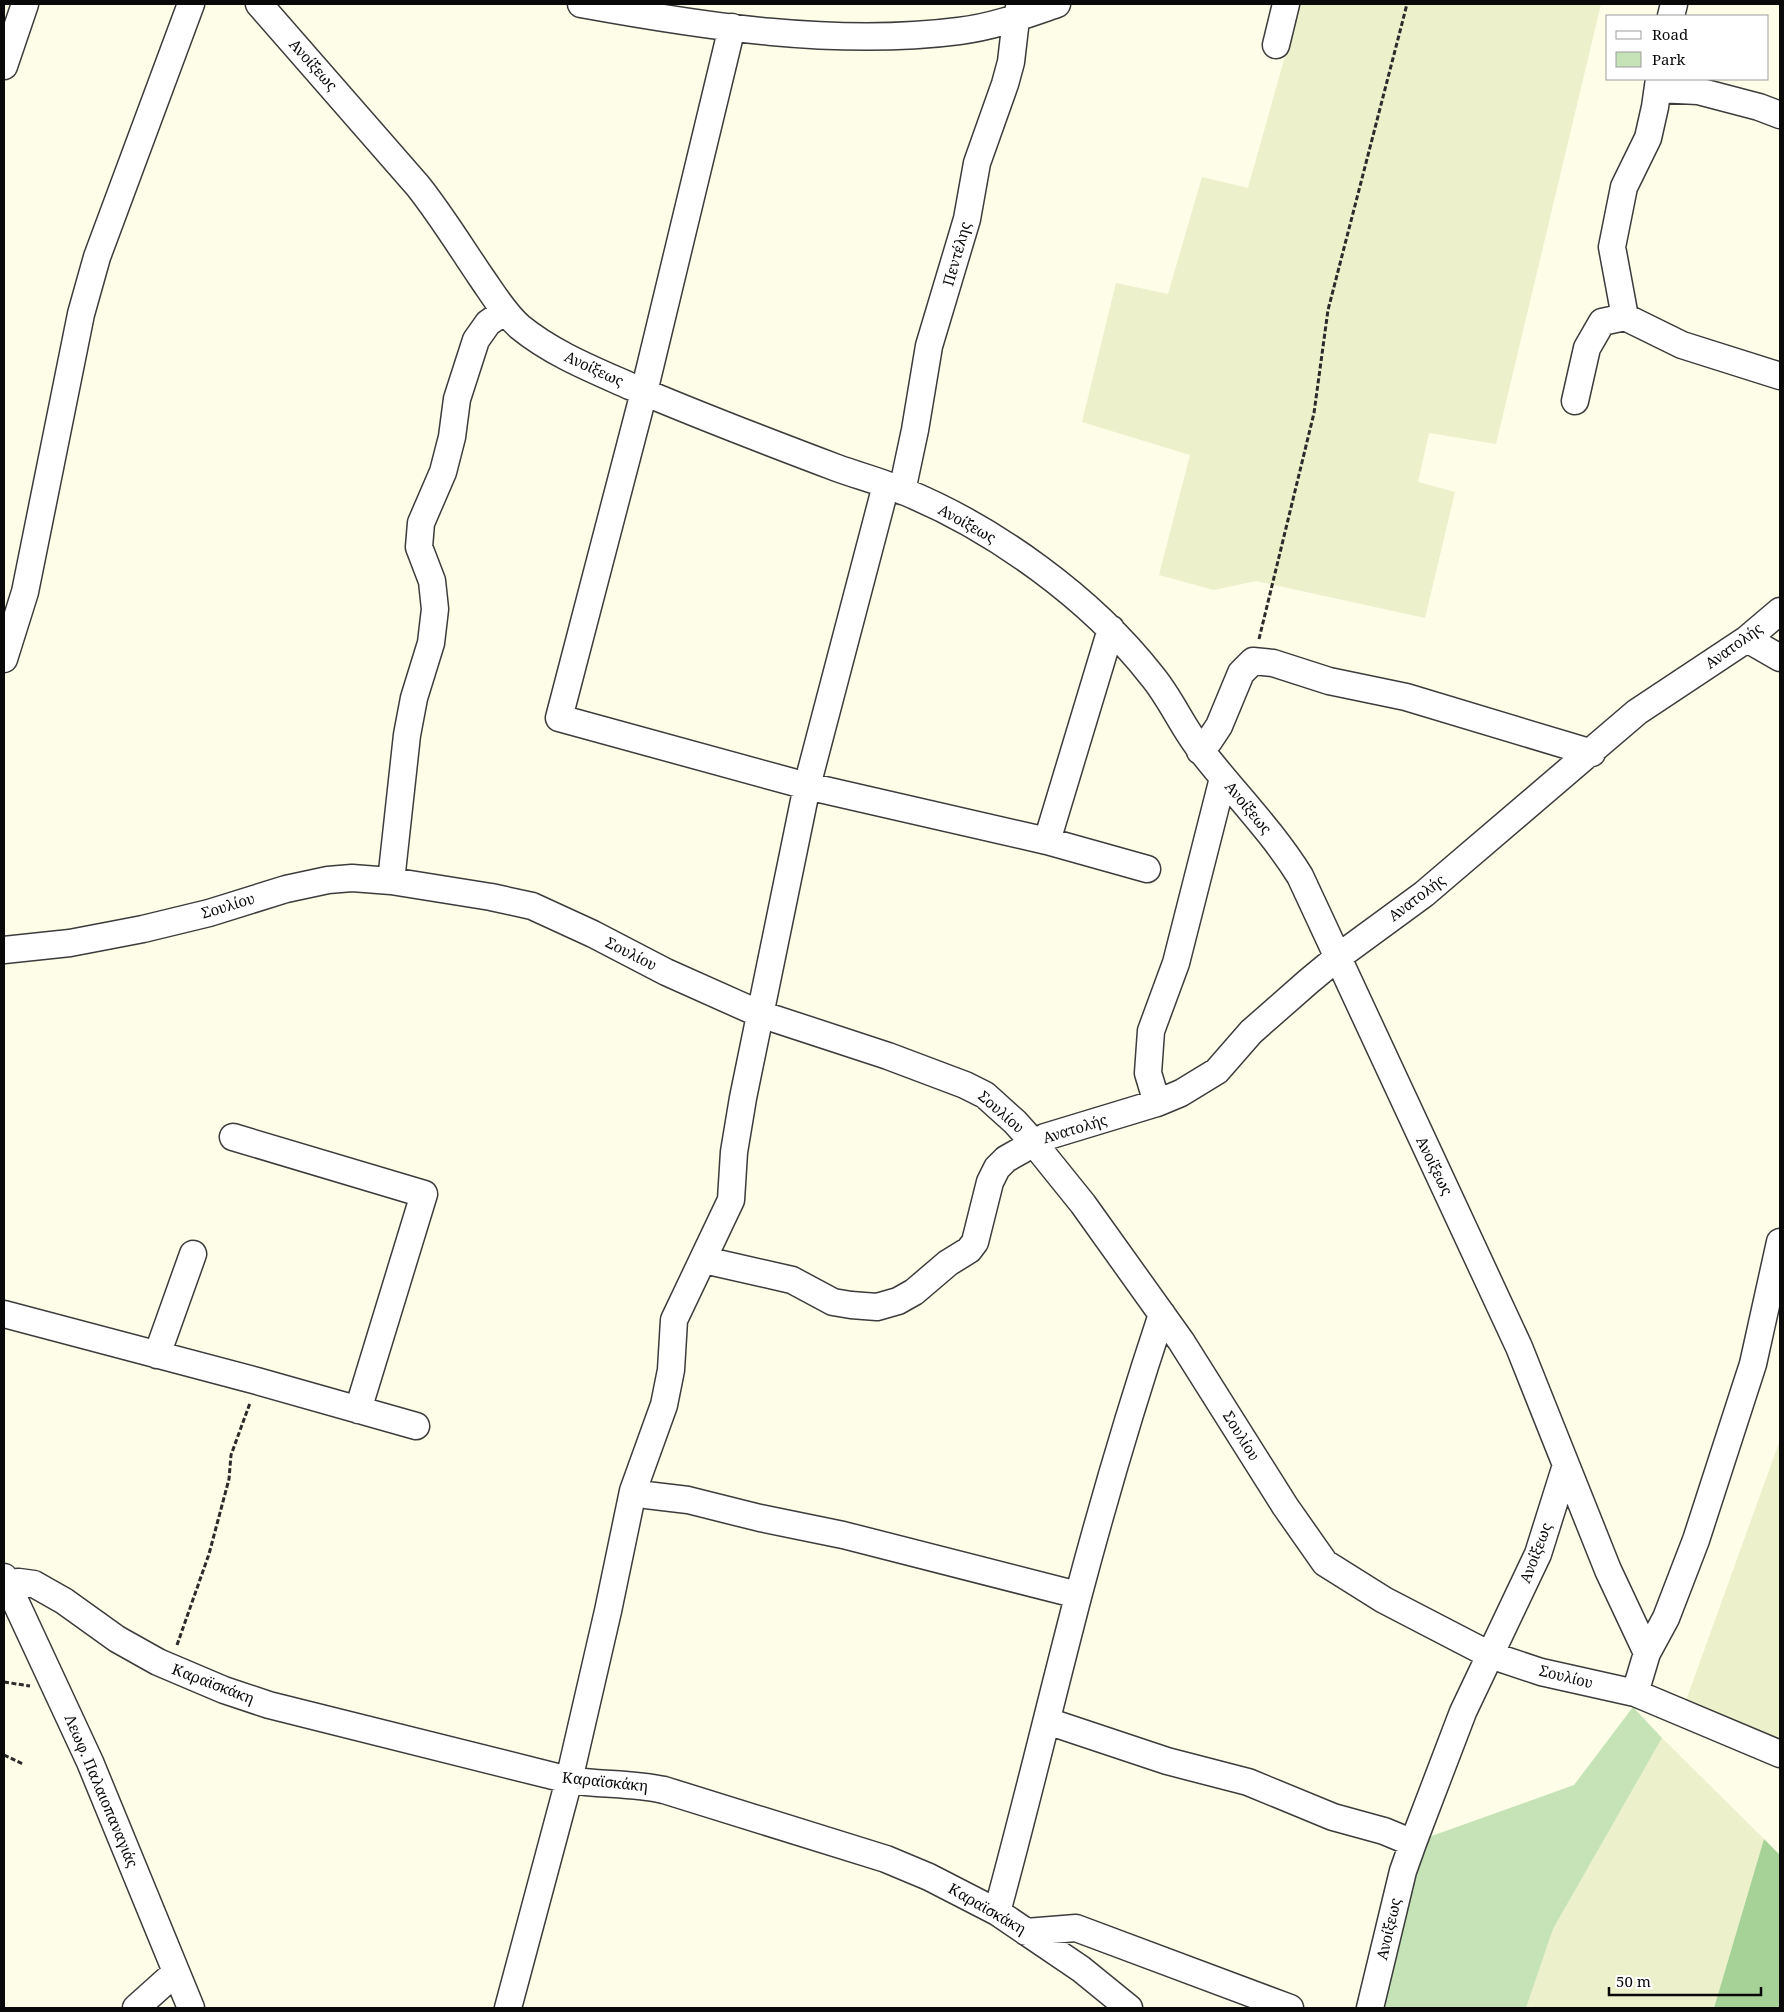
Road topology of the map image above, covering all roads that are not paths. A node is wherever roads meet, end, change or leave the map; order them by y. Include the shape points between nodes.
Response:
1 (25, 4) edge
2 (191, 4) edge
3 (259, 4) edge
4 (581, 4) edge
5 (1057, 4) edge
6 (1286, 4) edge
7 (1018, 11) edge
8 (732, 28) junction
9 (1276, 45) dead end
10 (4, 66) edge
11 (1658, 84) edge
12 (1780, 116) edge
13 (505, 311) junction
14 (1625, 316) junction
15 (1780, 376) edge
16 (644, 392) junction
17 (1575, 401) dead end
18 (894, 488) junction
19 (14, 589) edge
20 (1780, 611) edge
21 (1111, 629) junction
22 (1747, 639) junction
23 (1780, 658) edge
24 (4, 659) edge
25 (1200, 750) junction
26 (1592, 752) junction
27 (1222, 778) junction
28 (807, 786) junction
29 (1047, 841) junction
30 (1148, 869) dead end
31 (391, 881) junction
32 (4, 950) edge
33 (1338, 957) junction
34 (760, 1014) junction
35 (1157, 1103) junction
36 (233, 1137) dead end
37 (1033, 1142) junction
38 (1780, 1242) edge
39 (193, 1254) dead end
40 (704, 1260) junction
41 (4, 1314) edge
42 (1162, 1314) junction
43 (157, 1355) junction
44 (358, 1410) junction
45 (416, 1426) dead end
46 (1566, 1466) junction
47 (633, 1490) junction
48 (5, 1580) edge
49 (1078, 1595) junction
50 (1647, 1653) junction
51 (1490, 1655) junction
52 (1635, 1693) junction
53 (1046, 1721) junction
54 (1780, 1754) edge
55 (568, 1780) junction
56 (1412, 1843) junction
57 (997, 1912) junction
58 (1026, 1932) junction
59 (175, 1973) junction
60 (136, 2008) edge
61 (191, 2008) edge
62 (508, 2008) edge
63 (1129, 2008) edge
64 (1290, 2008) edge
65 (1370, 2008) edge

1 - 10 street
2 - 19 street via 97,257
3 - 13 street, Ανοίξεως via 431,202
4 - 8 street
5 - 7 street
6 - 9 street
7 - 8 street via 959,31 905,35 821,36
7 - 18 street, Πεντέλης via 1011,62 977,163 967,219 929,346 915,430
8 - 16 street
11 - 12 street via 1759,107
11 - 14 street via 1648,138 1624,187 1612,247
13 - 16 street, Ανοίξεως via 542,343
13 - 31 street via 488,323 476,340 457,399 444,472 420,523 419,547 432,581 435,609 431,642 407,735
14 - 15 street via 1682,345
14 - 17 street via 1602,322 1587,348
16 - 18 street, Ανοίξεως
16 - 28 street via 559,718
18 - 21 street, Ανοίξεως via 960,518 995,539 1084,604
18 - 28 street, Πεντέλης
19 - 24 street
20 - 22 street, Ανατολής
21 - 25 street, Ανοίξεως via 1154,678
21 - 29 street
22 - 23 street
22 - 26 street, Ανατολής via 1637,712
25 - 26 street via 1219,726 1241,673 1253,661 1273,663 1329,681 1406,697
25 - 27 street, Ανοίξεως
26 - 33 street, Ανατολής via 1424,894
27 - 33 street, Ανοίξεως via 1289,859
27 - 35 street via 1176,963 1151,1031 1148,1073
28 - 29 street
28 - 34 street, Πεντέλης
29 - 30 street
31 - 32 street, Σουλίου via 328,880 143,929 70,943
31 - 34 street, Σουλίου via 532,906
33 - 35 street, Ανατολής via 1251,1032 1220,1069
33 - 46 street, Ανοίξεως via 1519,1347
34 - 37 street, Σουλίου via 966,1084 1002,1109
34 - 40 street, Πεντέλης via 736,1143 731,1200
35 - 37 street, Ανατολής via 1069,1128
36 - 44 street via 424,1194
37 - 40 street, Ανατολής via 997,1168 986,1194 976,1242 972,1247 898,1301 867,1307 840,1304 826,1300 792,1280
37 - 42 street, Σουλίου via 1083,1204
38 - 50 street via 1753,1364 1696,1540 1666,1618
39 - 43 street
40 - 47 street, Πεντέλης via 674,1320 671,1370 664,1405
41 - 43 street
42 - 49 street via 1109,1482
42 - 51 street, Σουλίου via 1285,1506 1326,1563 1384,1600
43 - 44 street
44 - 45 street
46 - 50 street via 1608,1570
46 - 51 street, Ανοίξεως via 1538,1554
47 - 49 street via 843,1536
47 - 55 street, Πεντέλης
48 - 55 street, Καραϊσκάκη via 29,1583 52,1593 117,1639 170,1668 224,1690 269,1705
48 - 59 street, Λεωφ. Παλαιοπαναγιάς via 90,1762
49 - 53 street
50 - 52 street
51 - 52 street, Σουλίου via 1549,1674
51 - 56 street, Ανοίξεως via 1463,1712
52 - 54 street, Σουλίου
53 - 56 street via 1167,1761 1248,1782 1333,1817 1384,1831
53 - 57 street
55 - 57 street, Καραϊσκάκη via 655,1788 695,1799 886,1859
55 - 62 street, Πεντέλης
56 - 65 street, Ανοίξεως
57 - 58 street, Καραϊσκάκη
58 - 63 street, Καραϊσκάκη via 1081,1968
58 - 64 street via 1076,1928
59 - 60 street
59 - 61 street, Λεωφ. Παλαιοπαναγιάς

